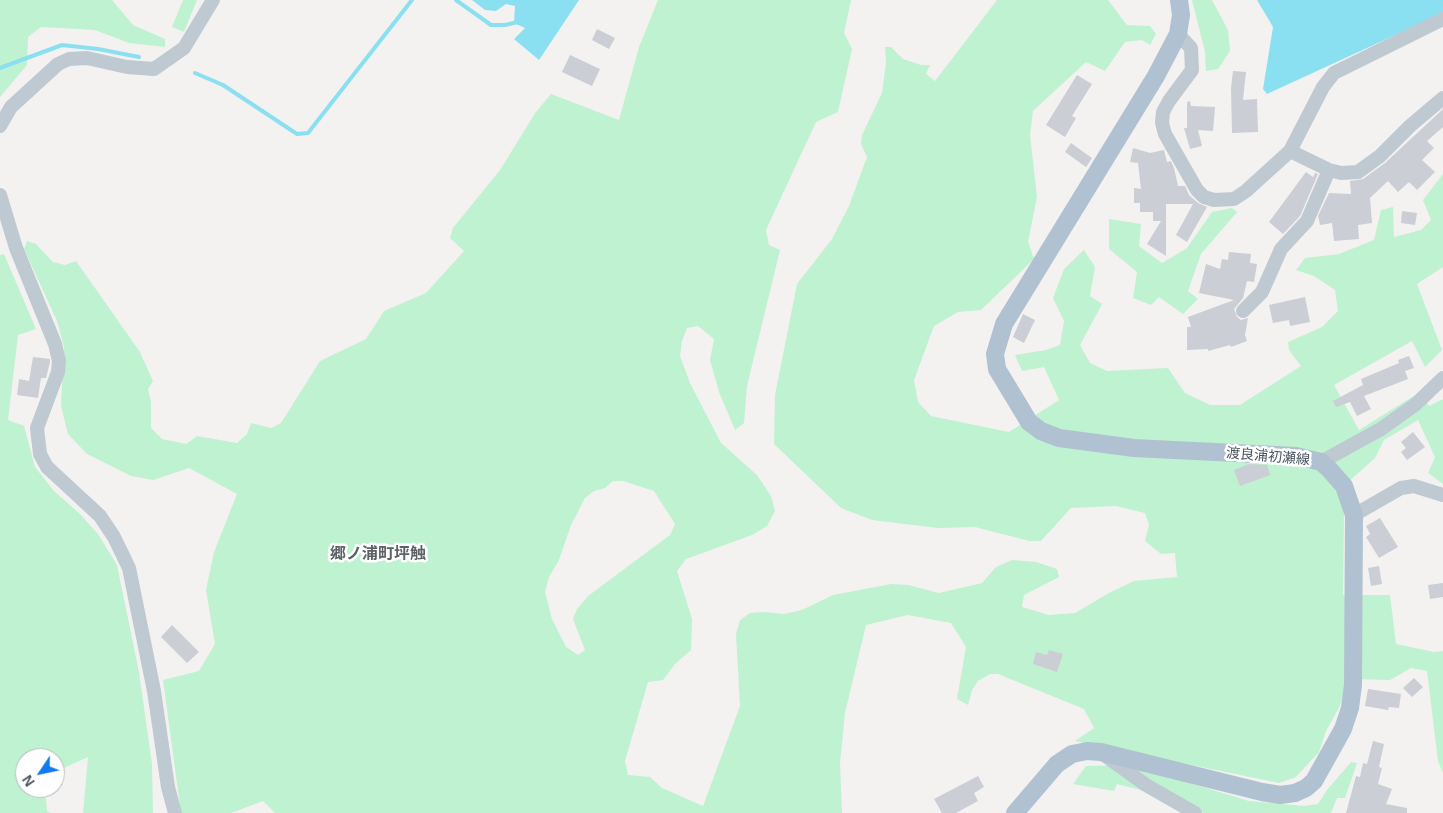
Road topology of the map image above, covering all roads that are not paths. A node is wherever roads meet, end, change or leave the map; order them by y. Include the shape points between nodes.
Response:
1 (213, 0) edge
2 (1179, 0) edge
3 (1443, 19) edge
4 (1178, 34) junction
5 (1443, 98) edge
6 (0, 126) edge
7 (1290, 151) junction
8 (1329, 170) junction
9 (0, 195) edge
10 (1243, 311) dead end
11 (1443, 378) edge
12 (1321, 462) junction
13 (1443, 495) edge
14 (1354, 515) junction
15 (1101, 752) junction
16 (175, 813) edge
17 (1015, 813) edge
18 (1194, 813) edge

1 - 6 street via 184,48 154,69 132,68 87,58 69,59 58,64 11,107
2 - 4 main road, 渡良浦初瀬線
3 - 7 street via 1334,72
4 - 7 street via 1191,48 1192,70 1169,101 1162,123 1197,190 1214,200 1234,199 1260,181
4 - 12 main road, 渡良浦初瀬線 via 1156,76 1004,324 995,354 997,369 1029,422 1040,431 1059,438 1134,448 1296,456
5 - 8 street via 1367,167 1351,174
7 - 8 street
8 - 10 street via 1307,221 1281,249 1265,287
9 - 16 street via 16,248 59,361 37,428 40,454 47,467 100,516 130,568
11 - 12 street via 1416,404 1381,429
12 - 14 main road, 渡良浦初瀬線 via 1344,486
13 - 14 street via 1414,486 1401,488
14 - 15 main road, 渡良浦初瀬線 via 1352,693 1342,729 1314,781 1306,788 1280,795
15 - 17 main road, 渡良浦初瀬線 via 1072,754 1057,764
15 - 18 street via 1146,785

